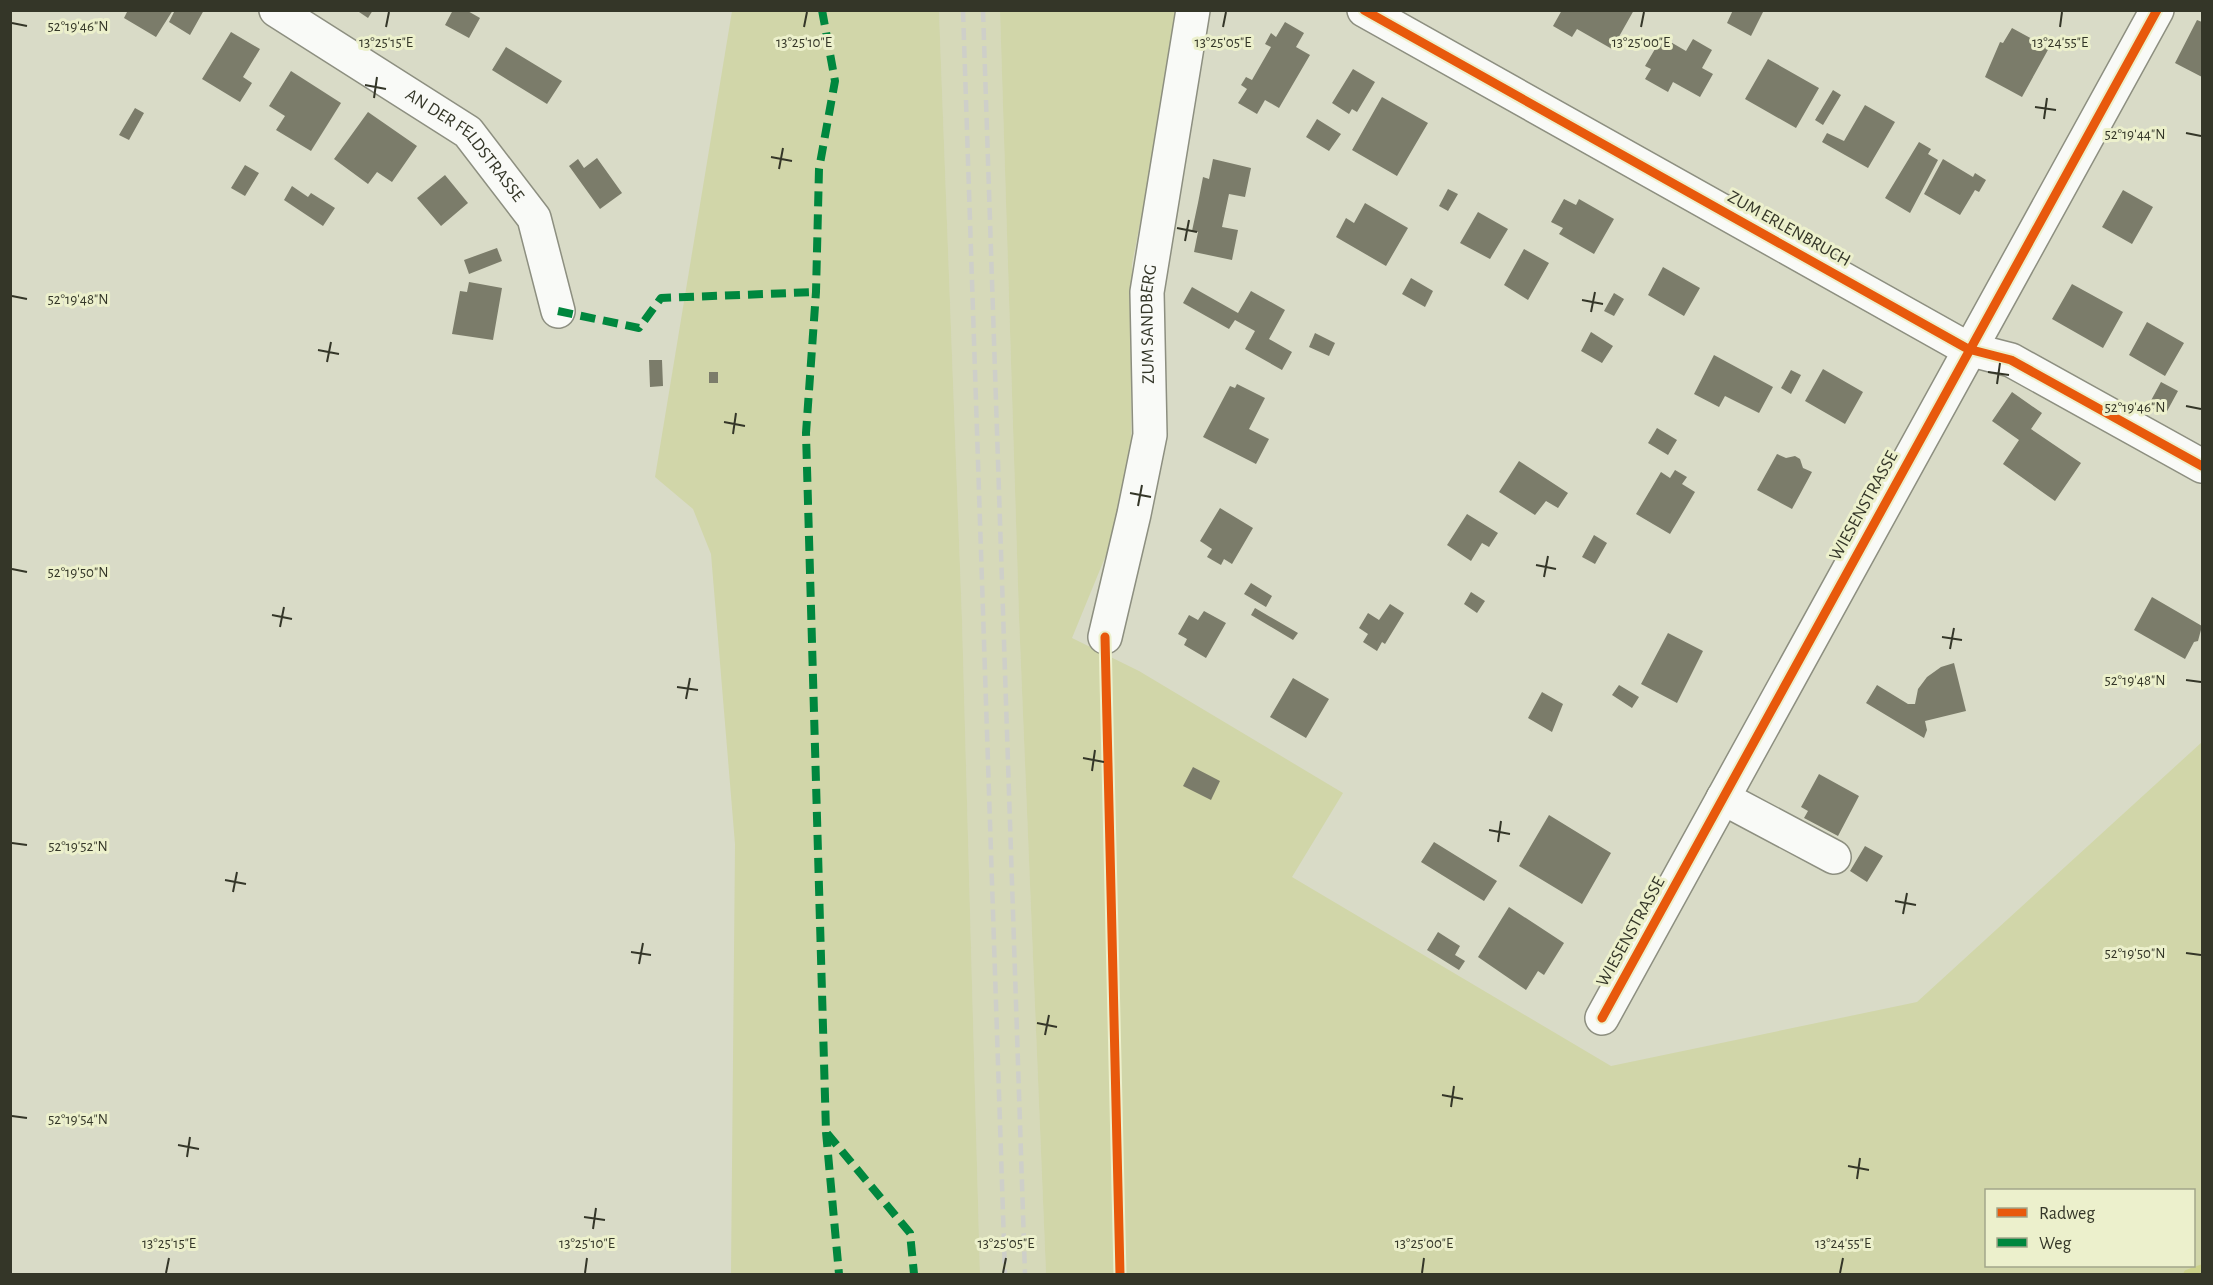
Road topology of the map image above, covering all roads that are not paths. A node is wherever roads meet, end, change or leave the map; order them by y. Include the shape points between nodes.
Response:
1 (276, 10) edge
2 (1193, 10) edge
3 (1364, 10) edge
4 (2157, 10) edge
5 (558, 311) dead end
6 (1968, 349) junction
7 (2202, 466) edge
8 (1105, 638) dead end
9 (1723, 798) junction
10 (1834, 857) dead end
11 (1602, 1018) dead end

1 - 5 street, AN DER FELDSTRASSE via 468,132 534,218
2 - 8 street, ZUM SANDBERG via 1147,292 1150,435
3 - 6 street, ZUM ERLENBRUCH
4 - 6 street, WIESENSTRASSE
6 - 7 street, ZUM ERLENBRUCH via 2011,360
6 - 9 street, WIESENSTRASSE
9 - 10 street
9 - 11 street, WIESENSTRASSE

